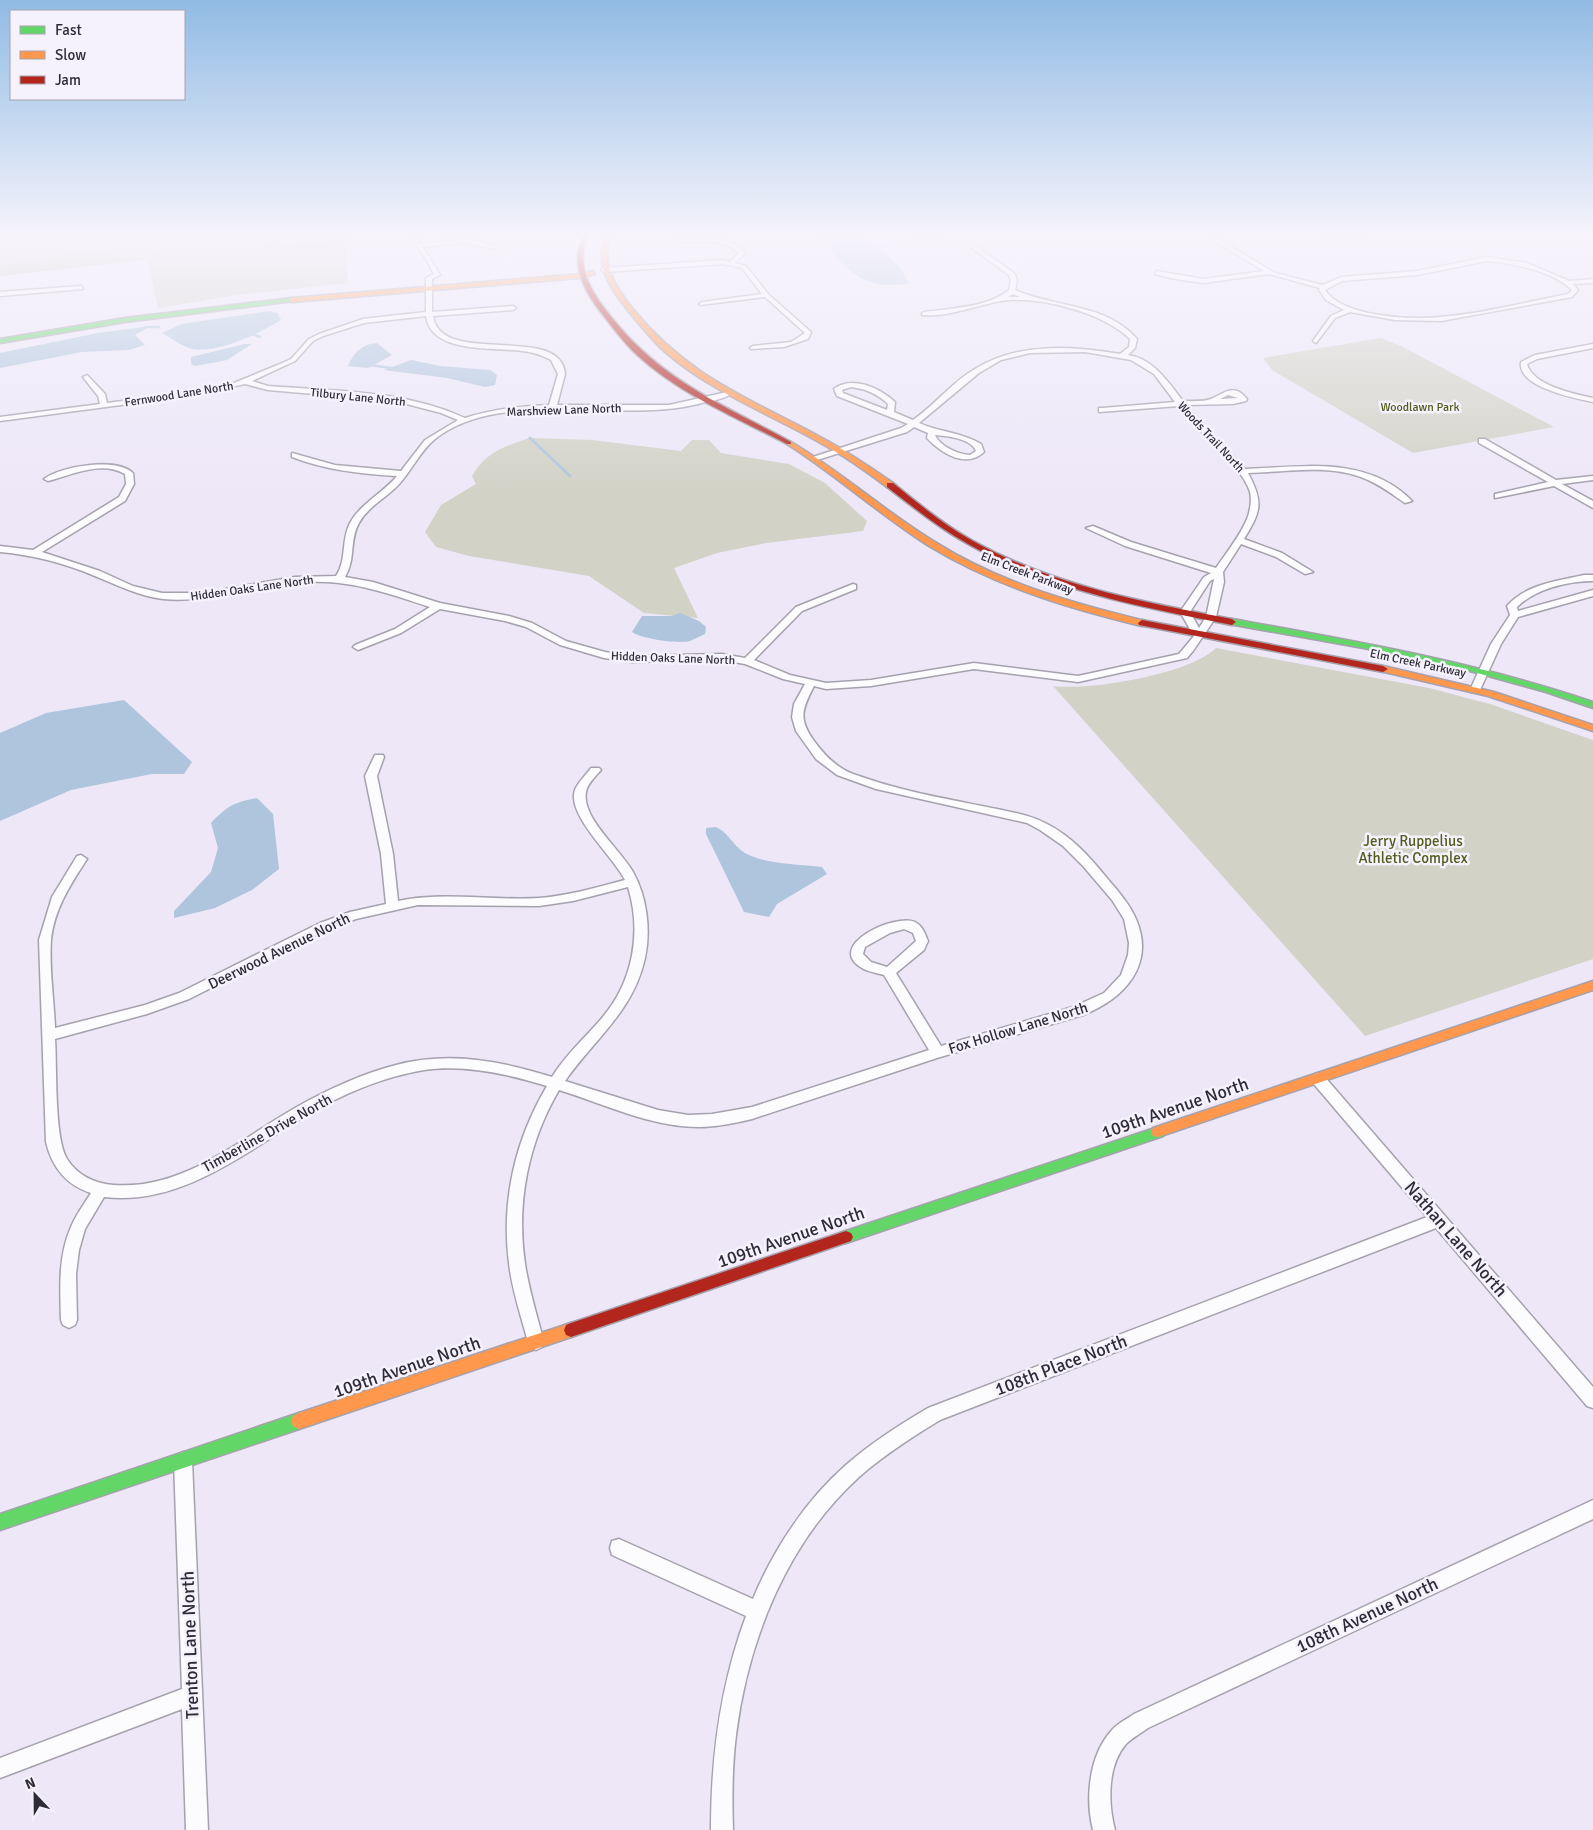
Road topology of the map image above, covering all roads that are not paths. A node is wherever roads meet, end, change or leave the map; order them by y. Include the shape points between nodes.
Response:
1 (98, 321) edge
2 (117, 321) edge
3 (365, 321) edge
4 (431, 321) edge
5 (609, 321) edge
6 (636, 321) edge
7 (796, 321) edge
8 (1110, 321) edge
9 (1330, 321) edge
10 (0, 337) edge
11 (0, 341) edge
12 (1316, 341) dead end
13 (1593, 346) edge
14 (753, 348) dead end
15 (1122, 356) junction
16 (87, 377) dead end
17 (247, 382) junction
18 (723, 391) junction
19 (698, 398) junction
20 (1593, 400) edge
21 (1213, 401) dead end
22 (1180, 405) junction
23 (104, 406) junction
24 (552, 408) junction
25 (1102, 410) dead end
26 (890, 413) junction
27 (0, 419) edge
28 (466, 421) junction
29 (914, 424) junction
30 (932, 432) junction
31 (1482, 441) dead end
32 (840, 450) junction
33 (295, 455) dead end
34 (814, 458) junction
35 (1244, 471) junction
36 (404, 474) junction
37 (1593, 478) edge
38 (48, 479) dead end
39 (1554, 483) junction
40 (1498, 496) dead end
41 (1408, 501) dead end
42 (1593, 505) edge
43 (1090, 528) dead end
44 (1239, 540) junction
45 (0, 549) edge
46 (35, 553) junction
47 (1218, 572) junction
48 (1308, 572) dead end
49 (1593, 578) edge
50 (339, 579) junction
51 (853, 587) dead end
52 (1593, 593) edge
53 (438, 606) junction
54 (1185, 612) junction
55 (1515, 615) junction
56 (1211, 617) junction
57 (1199, 636) junction
58 (358, 647) dead end
59 (747, 661) junction
60 (1483, 670) junction
61 (811, 683) junction
62 (1475, 690) junction
63 (1593, 705) edge
64 (1593, 728) edge
65 (379, 757) dead end
66 (595, 770) dead end
67 (81, 859) dead end
68 (632, 882) junction
69 (392, 905) junction
70 (889, 972) junction
71 (1593, 985) edge
72 (50, 1035) junction
73 (938, 1053) junction
74 (1318, 1079) junction
75 (554, 1084) junction
76 (100, 1191) junction
77 (1440, 1220) junction
78 (69, 1320) dead end
79 (536, 1342) junction
80 (1593, 1400) edge
81 (183, 1461) junction
82 (1593, 1509) edge
83 (0, 1522) edge
84 (619, 1548) dead end
85 (757, 1611) junction
86 (191, 1696) junction
87 (0, 1768) edge
88 (198, 1830) edge
89 (722, 1830) edge
90 (1104, 1830) edge

1 - 10 street
2 - 11 street
3 - 17 street, Fernwood Lane North via 311,340 293,360
4 - 24 street via 432,329 445,338 468,344 523,349 553,359 561,370
5 - 19 street, Elm Creek Parkway via 617,334 651,366
6 - 18 street, Elm Creek Parkway via 649,338 684,368
7 - 14 street via 806,330 808,337 792,344
8 - 15 street via 1134,340 1132,348
9 - 12 street
13 - 20 street via 1535,357 1524,363 1523,369 1546,386
15 - 22 street, Woods Trail North via 1142,362 1158,372
15 - 29 street, Woods Trail North via 1085,350 1048,350 1000,358 976,371
16 - 23 street via 102,396
17 - 23 street, Fernwood Lane North
17 - 28 street, Tilbury Lane North via 268,388 397,400 437,408
18 - 19 street, Marshview Lane North
18 - 32 street, Elm Creek Parkway
19 - 24 street, Marshview Lane North via 660,408
19 - 34 street, Elm Creek Parkway
21 - 22 street
22 - 25 street
22 - 35 street, Woods Trail North
23 - 27 street, Fernwood Lane North
24 - 28 street, Marshview Lane North via 504,412
26 - 26 street via 892,404 876,392 853,385 838,389 840,394
26 - 29 street
28 - 36 street, Marshview Lane North via 434,436 416,454
29 - 30 street
29 - 32 street, Woods Trail North
30 - 30 street via 970,441 978,446 980,452 972,457 955,455 934,441 930,436
31 - 39 street
32 - 34 street, Woods Trail North
32 - 54 street, Elm Creek Parkway via 947,528 1012,563 1095,592
33 - 36 street via 334,468
34 - 57 street, Elm Creek Parkway via 847,479 937,548 994,577 1102,614
35 - 41 street via 1349,470 1372,478
35 - 44 street, Woods Trail North via 1255,501 1252,519
36 - 50 street, Marshview Lane North via 355,523 350,536 350,558
37 - 39 street
38 - 46 street via 91,468 116,466 129,473 130,484 122,499
39 - 40 street
39 - 42 street
43 - 47 street via 1143,549
44 - 47 street, Woods Trail North
44 - 48 street via 1279,554
45 - 46 street, Hidden Oaks Lane North
46 - 50 street, Hidden Oaks Lane North via 162,596 202,596 295,580
47 - 54 street, Woods Trail North via 1207,579
47 - 56 street, Woods Trail North via 1219,582
49 - 55 street via 1533,591 1520,597 1512,606
50 - 53 street, Hidden Oaks Lane North via 370,584
51 - 59 street via 799,609
52 - 55 street
53 - 58 street via 406,627
53 - 59 street, Hidden Oaks Lane North via 506,618 529,625 563,643 617,658 710,656
54 - 56 street, Elm Creek Parkway
54 - 57 street
55 - 60 street
56 - 57 street, Woods Trail North
56 - 60 street, Elm Creek Parkway
57 - 61 street, Hidden Oaks Lane North via 1183,656 1078,679 974,666 849,686
57 - 62 street, Elm Creek Parkway via 1356,664
59 - 61 street, Hidden Oaks Lane North
60 - 62 street
60 - 63 street, Elm Creek Parkway
61 - 73 street, Fox Hollow Lane North via 799,704 797,718 810,745 830,765 863,782 1011,814 1049,828 1077,850 1120,901 1135,930 1137,951 1129,974 1116,990 1101,1000 1086,1008
62 - 64 street, Elm Creek Parkway
65 - 69 street via 371,776 387,854
66 - 68 street via 580,790 581,802 589,820
67 - 72 street, Timberline Drive North via 57,896 45,940
68 - 69 street, Deerwood Avenue North via 539,902 445,900
68 - 75 street via 641,920 636,965 610,1018
69 - 72 street, Deerwood Avenue North via 324,926 184,996
70 - 70 street via 860,961 857,949 860,944 895,925 906,924 915,928 921,933 919,947
70 - 73 street
71 - 74 street, 109th Avenue North
72 - 76 street, Timberline Drive North via 54,1149 61,1165 74,1178
73 - 75 street, Fox Hollow Lane North via 721,1120 668,1118
74 - 77 street, Nathan Lane North
74 - 79 street, 109th Avenue North
75 - 76 street, Timberline Drive North via 492,1067 465,1064 398,1069 358,1083 315,1104 250,1145 182,1179 149,1190
75 - 79 street via 527,1140 518,1178 514,1219 517,1264
76 - 78 street via 78,1229 70,1253
77 - 80 street, Nathan Lane North
77 - 85 street, 108th Place North via 934,1414 886,1445 841,1482 786,1552
79 - 81 street, 109th Avenue North
81 - 83 street, 109th Avenue North
81 - 86 street, Trenton Lane North
82 - 90 street, 108th Avenue North via 1141,1721 1118,1738 1105,1764 1099,1792
84 - 85 street
85 - 89 street, 108th Place North via 736,1672 724,1742
86 - 87 street
86 - 88 street, Trenton Lane North

